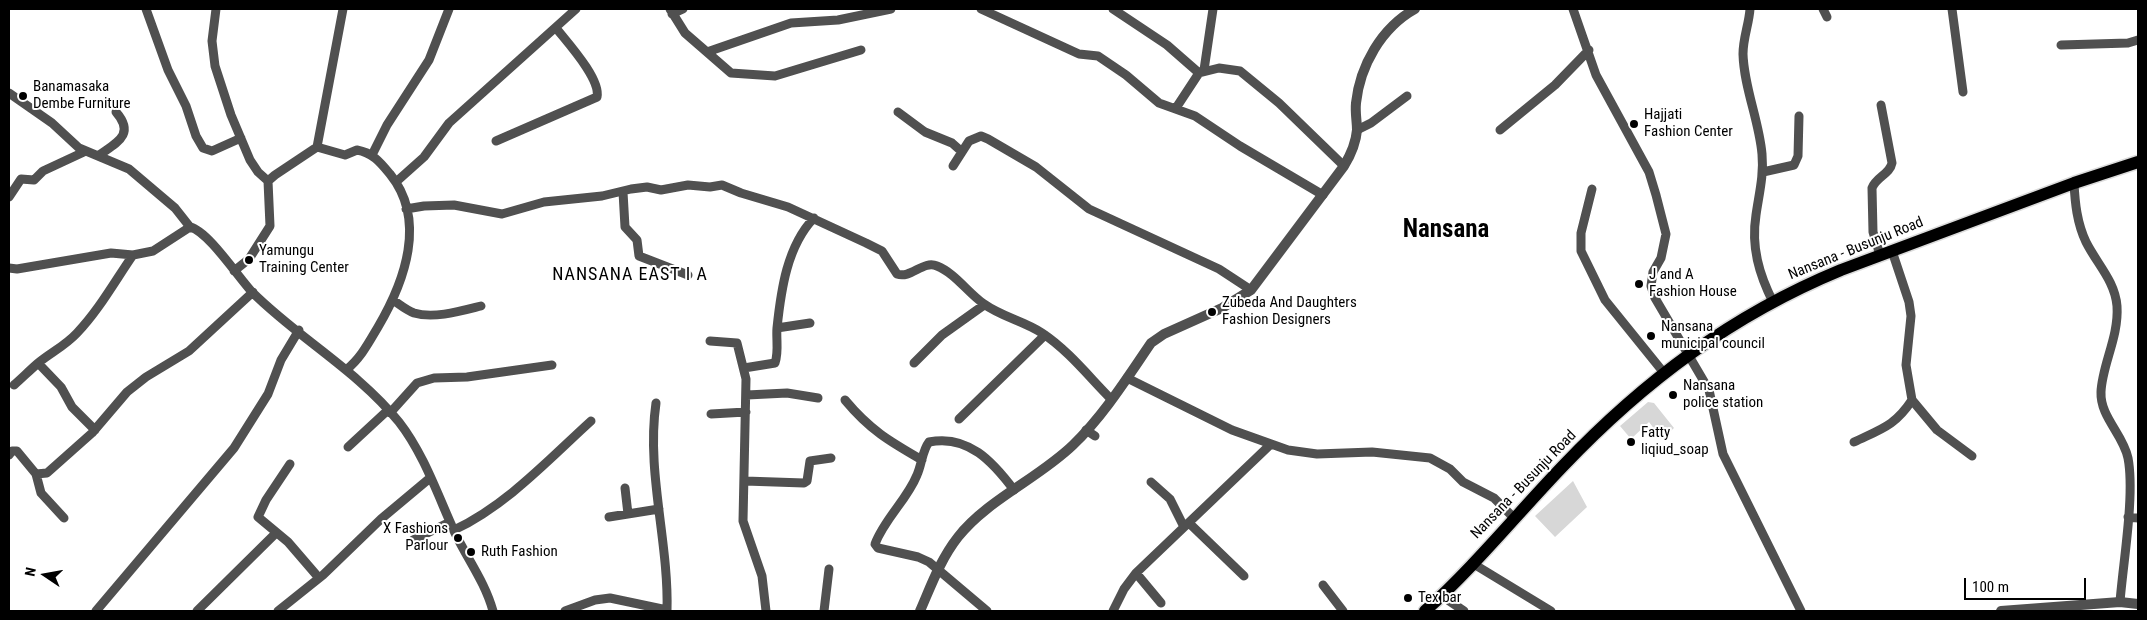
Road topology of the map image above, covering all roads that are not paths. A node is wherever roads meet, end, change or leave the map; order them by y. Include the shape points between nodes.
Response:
1 (146, 9) edge
2 (216, 9) edge
3 (343, 9) edge
4 (449, 9) edge
5 (576, 9) edge
6 (683, 9) edge
7 (891, 9) edge
8 (981, 9) edge
9 (1113, 9) edge
10 (1213, 9) edge
11 (1415, 9) edge
12 (1573, 9) edge
13 (1750, 9) edge
14 (1952, 9) edge
15 (671, 12) edge
16 (556, 28) junction
17 (2138, 40) edge
18 (2061, 45) dead end
19 (861, 50) dead end
20 (1589, 50) junction
21 (707, 52) junction
22 (1202, 72) junction
23 (1963, 92) dead end
24 (9, 93) edge
25 (1407, 96) dead end
26 (1881, 105) dead end
27 (1176, 108) junction
28 (116, 112) dead end
29 (898, 112) dead end
30 (1799, 116) dead end
31 (1357, 130) junction
32 (1500, 130) dead end
33 (241, 138) junction
34 (496, 141) dead end
35 (317, 147) junction
36 (961, 150) junction
37 (86, 151) junction
38 (372, 155) junction
39 (98, 156) junction
40 (2138, 162) edge
41 (953, 166) dead end
42 (1344, 166) junction
43 (1763, 172) junction
44 (268, 181) junction
45 (396, 182) junction
46 (2074, 183) junction
47 (1592, 189) dead end
48 (623, 192) junction
49 (1323, 195) junction
50 (9, 197) edge
51 (406, 208) junction
52 (814, 218) junction
53 (190, 228) junction
54 (1886, 253) junction
55 (133, 254) junction
56 (9, 268) edge
57 (234, 271) junction
58 (688, 275) dead end
59 (1251, 290) junction
60 (253, 292) junction
61 (393, 300) junction
62 (1773, 302) junction
63 (984, 305) junction
64 (481, 306) dead end
65 (810, 323) dead end
66 (777, 328) junction
67 (299, 330) junction
68 (1045, 335) junction
69 (710, 341) dead end
70 (1688, 354) junction
71 (38, 363) junction
72 (914, 363) dead end
73 (552, 365) dead end
74 (744, 368) junction
75 (346, 370) junction
76 (1664, 373) junction
77 (1127, 378) junction
78 (14, 386) dead end
79 (747, 395) junction
80 (818, 398) dead end
81 (1111, 399) junction
82 (845, 400) dead end
83 (1912, 400) junction
84 (656, 403) dead end
85 (389, 412) junction
86 (746, 412) junction
87 (712, 414) dead end
88 (959, 419) dead end
89 (591, 420) dead end
90 (95, 430) junction
91 (1854, 442) dead end
92 (1271, 444) junction
93 (348, 447) dead end
94 (9, 455) edge
95 (1972, 456) dead end
96 (831, 458) dead end
97 (922, 460) junction
98 (290, 464) dead end
99 (36, 474) junction
100 (430, 478) junction
101 (745, 481) junction
102 (1151, 482) dead end
103 (625, 488) dead end
104 (1014, 490) junction
105 (659, 510) junction
106 (628, 514) junction
107 (609, 517) dead end
108 (2128, 517) junction
109 (64, 518) dead end
110 (2138, 518) edge
111 (1515, 519) junction
112 (1187, 525) junction
113 (452, 526) junction
114 (276, 533) junction
115 (413, 540) dead end
116 (1472, 563) junction
117 (830, 569) dead end
118 (938, 570) junction
119 (1136, 572) junction
120 (1244, 576) dead end
121 (319, 578) junction
122 (1323, 585) dead end
123 (1442, 596) junction
124 (2120, 602) junction
125 (1161, 603) dead end
126 (2138, 604) edge
127 (2030, 609) edge
128 (96, 611) edge
129 (197, 611) edge
130 (278, 611) edge
131 (492, 611) edge
132 (564, 611) edge
133 (667, 611) edge
134 (766, 611) edge
135 (824, 611) edge
136 (921, 611) edge
137 (987, 611) edge
138 (1113, 611) edge
139 (1343, 611) edge
140 (1425, 611) edge
141 (1464, 611) edge
142 (1551, 611) edge
143 (1801, 611) edge
144 (2002, 611) edge

1 - 33 street via 168,70 203,148 212,151
2 - 33 street via 212,41 214,59
3 - 35 street
4 - 38 street via 429,60 387,125
5 - 16 street
6 - 15 street
7 - 21 street via 838,20 791,23
8 - 27 street via 1079,54 1098,56 1159,103
9 - 22 street
10 - 22 street
11 - 31 street via 1386,34 1366,62 1356,100
12 - 20 street
13 - 43 street via 1744,40 1744,68
14 - 23 street
15 - 21 street via 685,33
16 - 34 street via 582,62 597,89 597,97
16 - 45 street via 449,124 424,156
17 - 18 street
19 - 21 street via 775,76 731,73
20 - 32 street via 1555,85
20 - 70 street via 1596,75 1649,172 1666,234 1665,247 1653,272 1651,286
22 - 27 street
22 - 42 street via 1219,68 1240,70
24 - 37 street via 44,116 78,148
25 - 31 street
26 - 54 street via 1892,163 1872,188 1873,232
27 - 49 street via 1195,116
28 - 39 street via 126,130 116,143
29 - 36 street via 925,132
30 - 43 street via 1798,156 1794,165
31 - 42 street
33 - 44 street via 253,167
35 - 38 street via 345,155 357,150
35 - 44 street
36 - 41 street
36 - 59 street via 974,138 988,139 1036,167 1089,209 1219,269
37 - 39 street
37 - 50 street via 43,171 34,180 21,178
38 - 45 street
39 - 53 street via 119,163 134,173 175,208
40 - 46 main road, Nansana - Busunju Road
42 - 49 street
43 - 62 street via 1754,239 1755,256
44 - 57 street via 270,226 249,259
45 - 51 street
46 - 54 main road, Nansana - Busunju Road
46 - 108 street via 2079,224 2086,242 2112,284 2117,306 2112,350 2101,391 2106,416 2122,440 2128,458
47 - 76 street via 1581,233 1581,251 1605,300
48 - 51 street via 544,202 502,214 454,205
48 - 52 street via 647,187 661,190 688,185 722,185
48 - 58 street via 625,227 636,240 638,256
49 - 59 street
51 - 61 street via 410,248
52 - 63 street via 876,248 888,257 897,274 905,276 925,266 936,265
52 - 66 street via 801,234 787,267
53 - 55 street via 154,251
53 - 57 street via 202,234
54 - 62 main road, Nansana - Busunju Road via 1808,284
54 - 83 street via 1909,302 1911,316 1906,361
55 - 56 street via 111,253
55 - 71 street via 78,333
57 - 60 street
59 - 77 street via 1222,308 1164,334 1152,343
60 - 67 street
60 - 90 street via 189,351 131,388
61 - 64 street via 422,314
61 - 75 street via 367,346
62 - 70 main road, Nansana - Busunju Road
63 - 68 street
63 - 72 street via 950,329
65 - 66 street
66 - 74 street via 775,363
67 - 75 street
67 - 128 street via 281,360 268,394 234,448
68 - 81 street
68 - 88 street
69 - 74 street via 737,343
70 - 76 main road, Nansana - Busunju Road
70 - 143 street via 1709,390 1723,454
71 - 78 street
71 - 90 street via 60,387 72,407
73 - 85 street via 467,377 434,378 417,383
74 - 79 street
75 - 85 street
76 - 111 main road, Nansana - Busunju Road via 1564,465
77 - 81 street
77 - 92 street via 1232,430
79 - 80 street via 786,393
79 - 86 street
81 - 104 street via 1091,433
82 - 97 street via 881,437
83 - 91 street via 1892,424
83 - 95 street via 1937,430
84 - 105 street via 654,433
85 - 93 street
85 - 100 street via 410,438
86 - 87 street
86 - 101 street
89 - 113 street via 486,513
90 - 99 street via 47,473
92 - 111 street via 1317,454 1372,452 1430,458 1494,498
92 - 112 street
94 - 99 street via 17,451
96 - 101 street via 810,461 804,483
97 - 104 street via 929,442 964,444 996,466
97 - 118 street via 917,476 881,527 875,544 878,548 918,557
98 - 114 street via 258,515
99 - 109 street via 41,493
100 - 113 street
100 - 121 street
101 - 134 street via 743,521 762,576
102 - 112 street via 1170,499
103 - 106 street
104 - 118 street via 958,536
105 - 106 street
105 - 133 street via 667,572
106 - 107 street
108 - 110 street
108 - 124 street
111 - 116 main road, Nansana - Busunju Road
112 - 119 street
112 - 120 street
113 - 115 street
113 - 131 street via 481,578
114 - 121 street
114 - 129 street
116 - 123 main road, Nansana - Busunju Road
116 - 142 street
117 - 135 street
118 - 136 street
118 - 137 street
119 - 125 street
119 - 138 street
121 - 130 street
122 - 139 street
123 - 140 main road, Nansana - Busunju Road
123 - 141 street
124 - 126 street
124 - 127 street
127 - 144 street
132 - 133 street via 606,598

